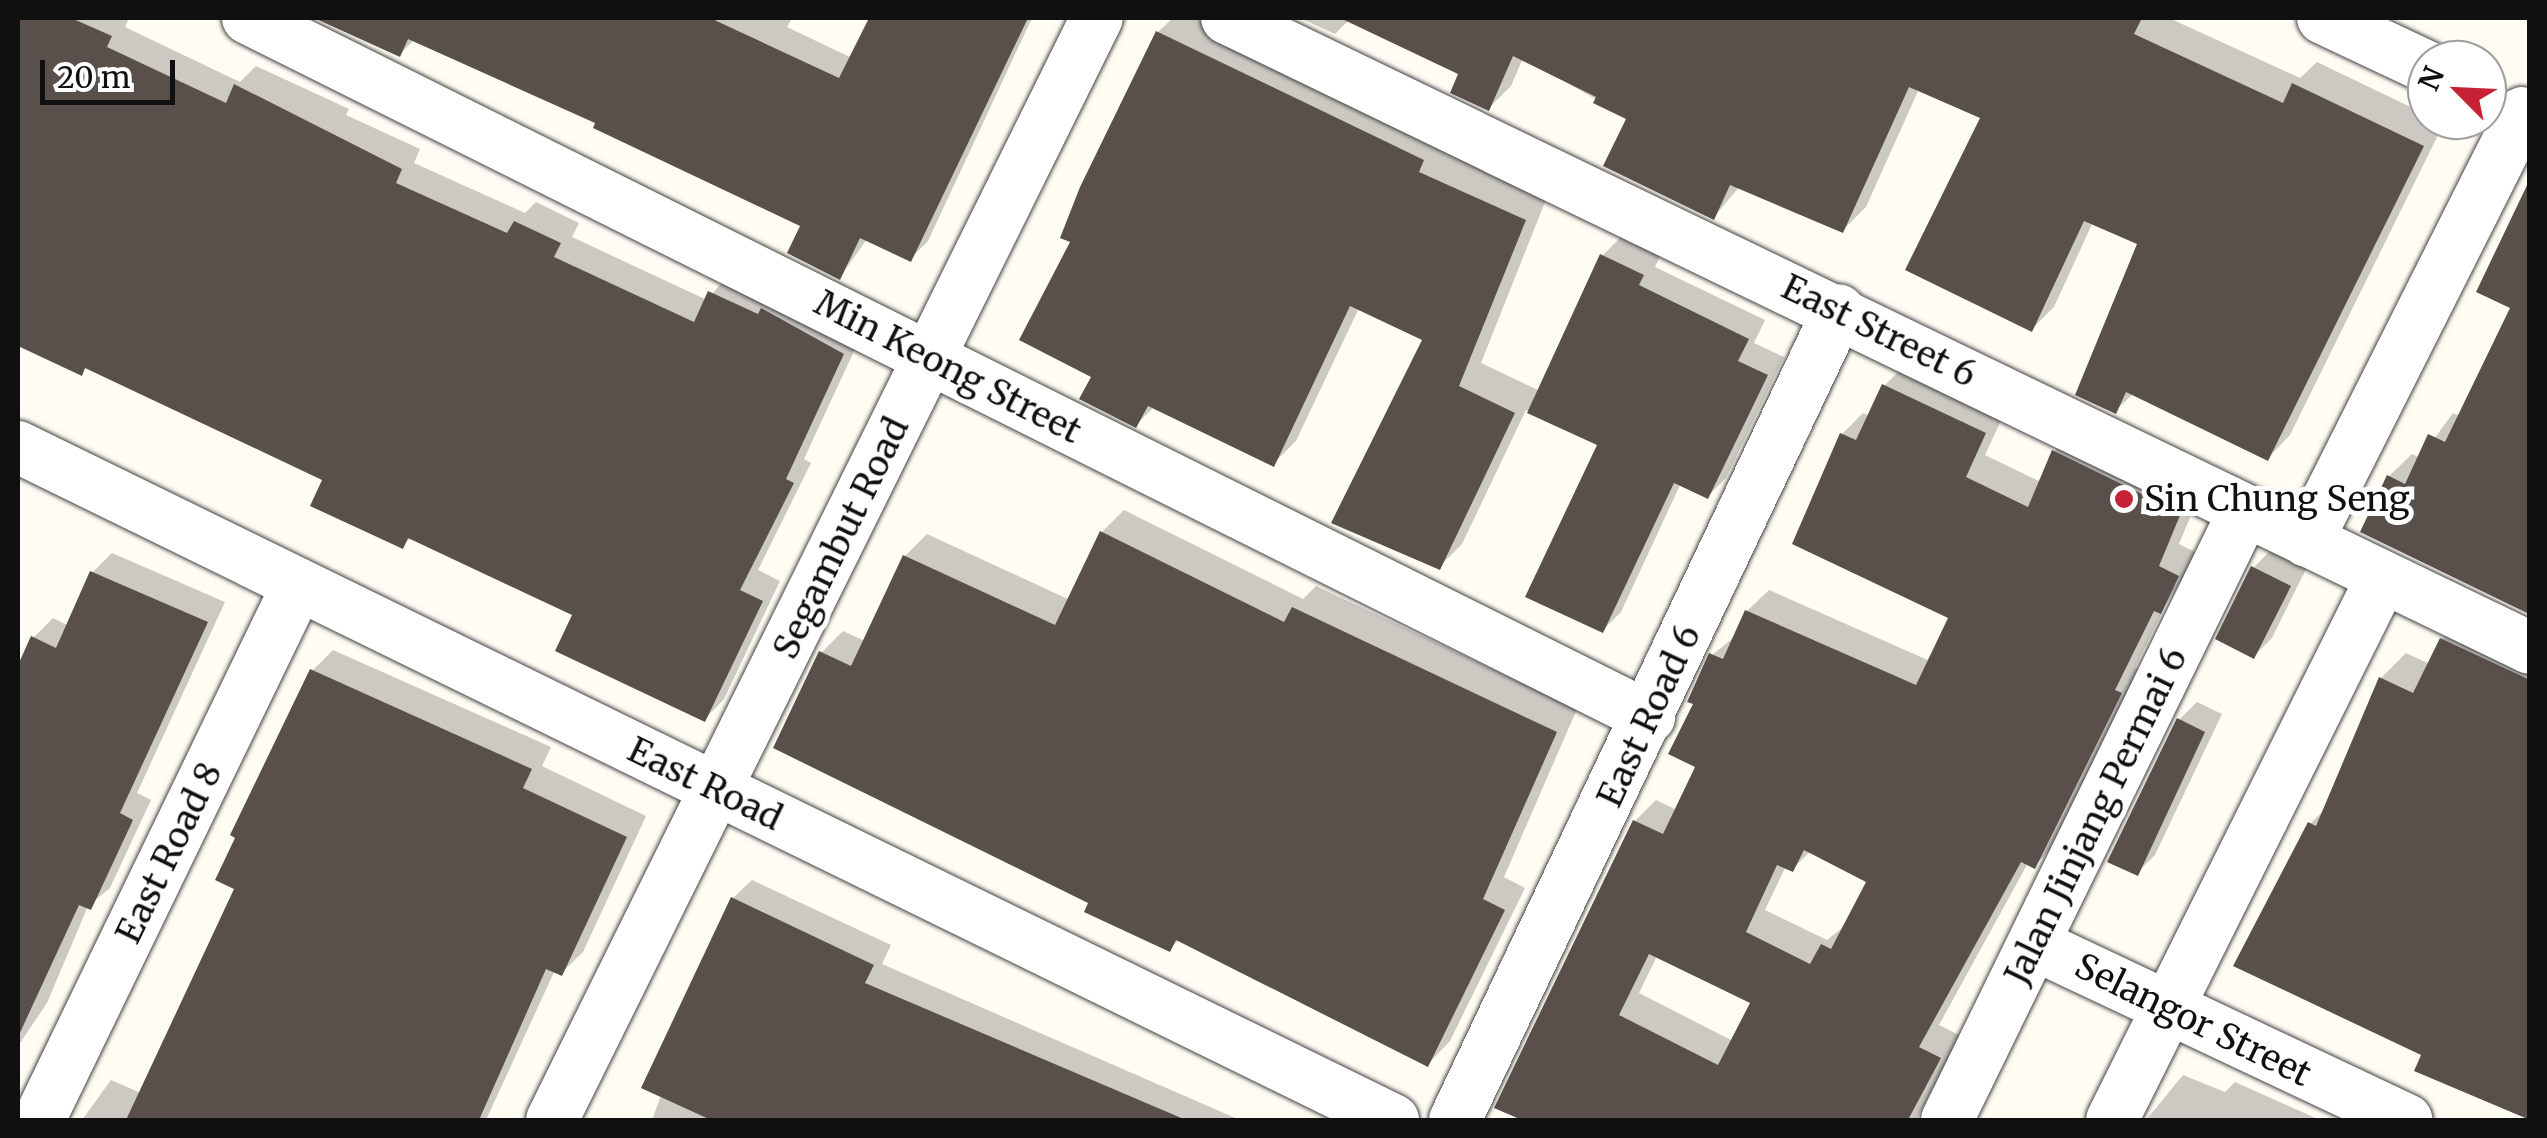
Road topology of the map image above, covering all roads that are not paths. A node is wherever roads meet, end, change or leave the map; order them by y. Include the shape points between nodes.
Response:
1 (248, 18) edge
2 (1097, 18) edge
3 (1227, 18) edge
4 (2323, 18) edge
5 (2407, 58) edge
6 (2513, 109) edge
7 (1839, 310) junction
8 (930, 358) junction
9 (18, 447) edge
10 (2244, 512) junction
11 (2307, 541) junction
12 (2382, 578) junction
13 (298, 585) junction
14 (2530, 648) edge
15 (1649, 717) junction
16 (718, 790) junction
17 (2034, 944) junction
18 (2168, 1006) junction
19 (39, 1120) edge
20 (552, 1120) edge
21 (1393, 1120) edge
22 (1455, 1120) edge
23 (1946, 1120) edge
24 (2112, 1120) edge
25 (2406, 1120) edge

1 - 8 street, Min Keong Street
2 - 8 street, Segambut Road
3 - 7 street, East Street 6
4 - 5 street
6 - 11 street
7 - 10 street, East Street 6
7 - 15 street, East Road 6
8 - 15 street, Min Keong Street
8 - 16 street, Segambut Road
9 - 13 street, East Road
10 - 11 street, East Street 6
10 - 17 street, Jalan Jinjang Permai 6
11 - 12 street, East Street 6
12 - 14 street, East Street 6
12 - 18 street
13 - 16 street, East Road
13 - 19 street, East Road 8
15 - 22 street, East Road 6
16 - 20 street, Segambut Road
16 - 21 street, East Road
17 - 18 street, Selangor Street
17 - 23 street, Jalan Jinjang Permai 6
18 - 24 street
18 - 25 street, Selangor Street

